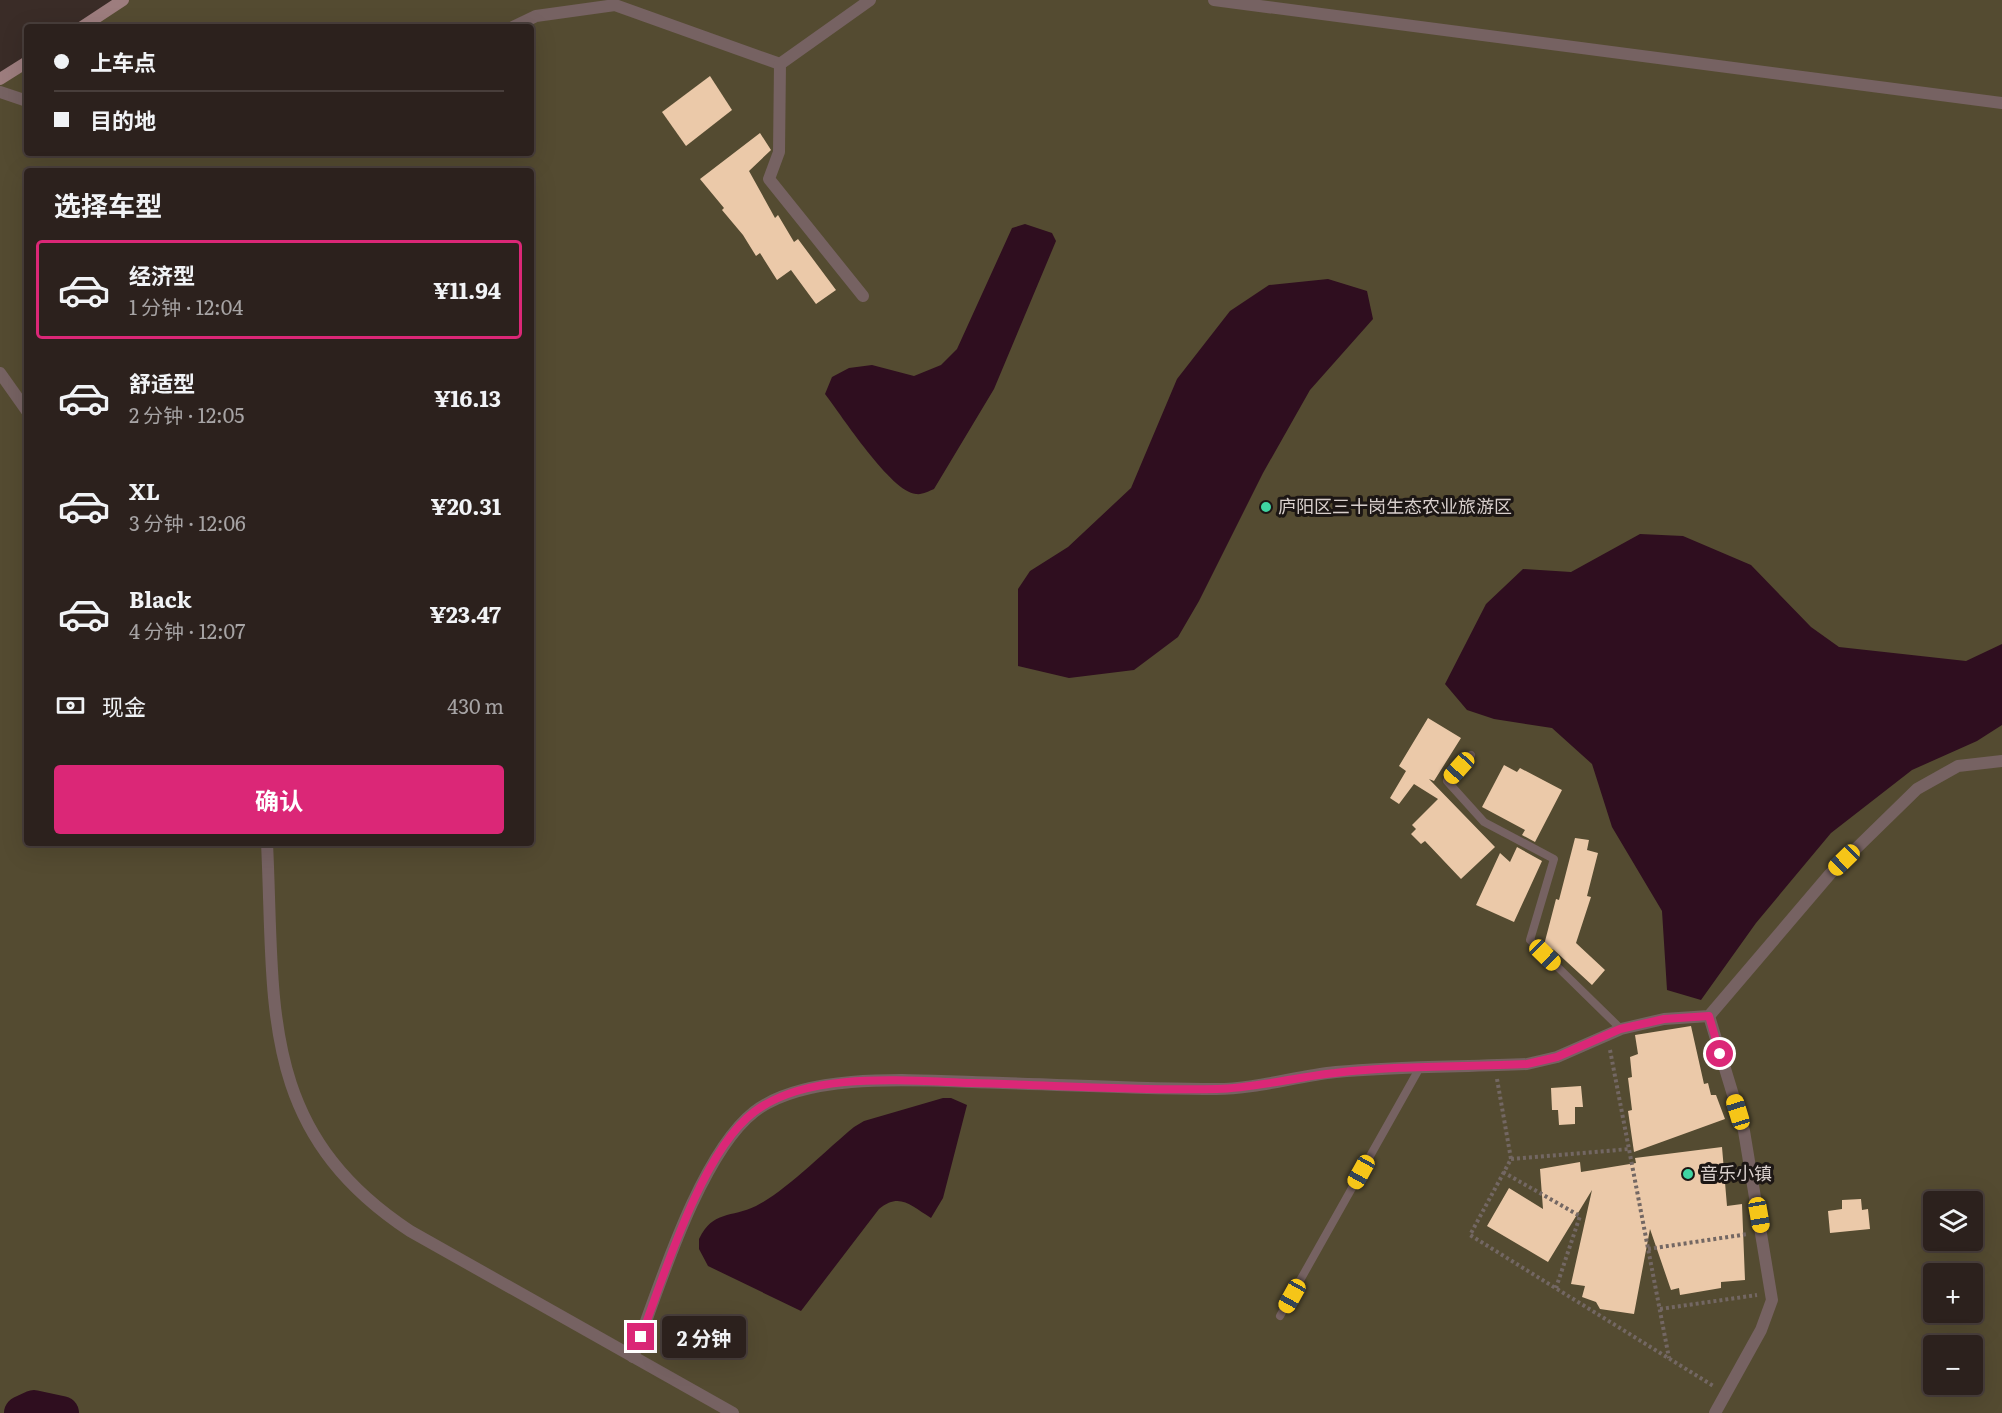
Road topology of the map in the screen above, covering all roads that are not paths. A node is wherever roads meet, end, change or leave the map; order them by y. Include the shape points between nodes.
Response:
1 (123, 0) edge
2 (870, 0) edge
3 (1214, 0) edge
4 (87, 24) edge
5 (519, 24) edge
6 (24, 64) edge
7 (780, 64) junction
8 (0, 79) edge
9 (0, 92) edge
10 (24, 100) edge
11 (2002, 103) edge
12 (863, 296) dead end
13 (0, 373) edge
14 (24, 407) edge
15 (1471, 755) dead end
16 (2002, 761) edge
17 (267, 846) edge
18 (1709, 1016) junction
19 (1620, 1029) junction
20 (1419, 1069) junction
21 (1280, 1316) dead end
22 (633, 1357) junction
23 (733, 1413) edge
24 (1714, 1413) edge

1 - 4 main road
2 - 7 street
3 - 11 street
5 - 7 street via 536,16 615,5
6 - 8 main road
7 - 12 street via 779,152 769,179
9 - 10 street
13 - 14 street
15 - 19 lane via 1447,781 1484,822 1554,859 1530,940
16 - 18 street via 1958,766 1917,789 1830,874
17 - 22 street via 275,1022 291,1089 319,1145 341,1174 387,1216
18 - 19 street via 1664,1019
18 - 24 street via 1744,1131 1772,1293 1768,1318
19 - 20 street via 1557,1057 1527,1064
20 - 21 lane
20 - 22 street via 1337,1072 1219,1089 849,1083 825,1085 776,1099 754,1112 715,1159 678,1236
22 - 23 street

